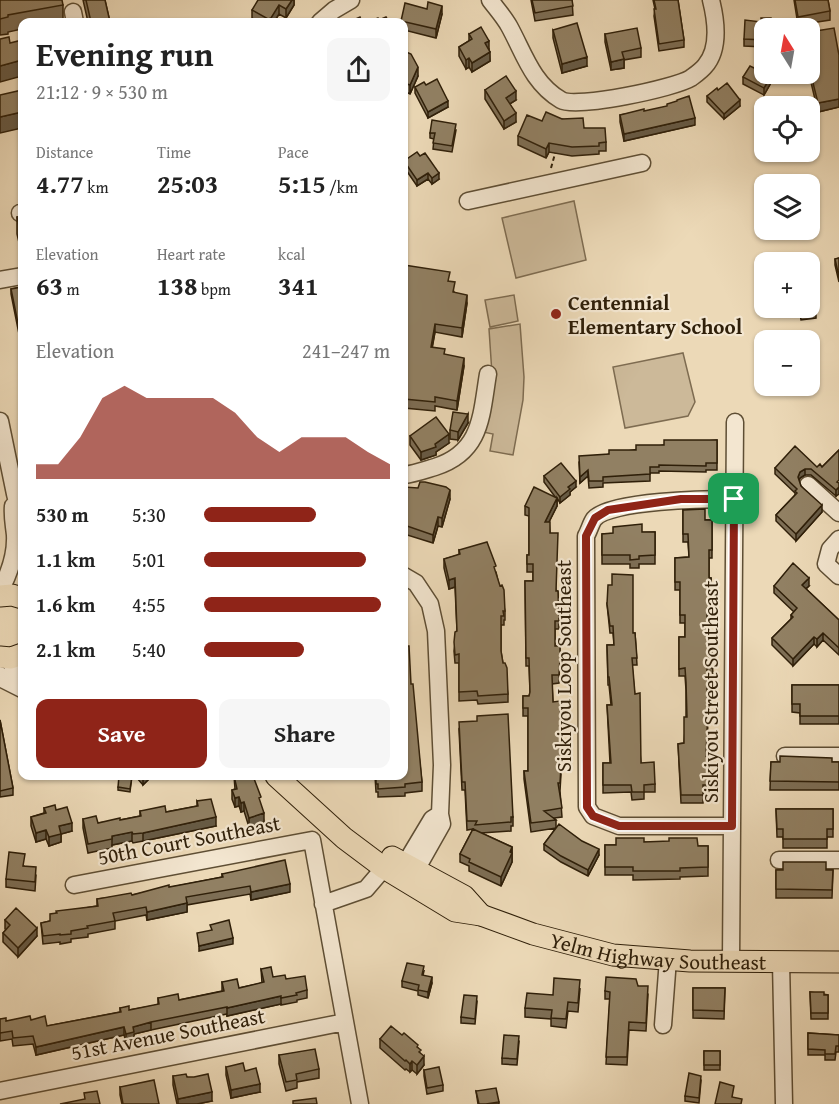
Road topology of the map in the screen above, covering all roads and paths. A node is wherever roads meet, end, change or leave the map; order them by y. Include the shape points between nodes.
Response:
1 (351, 0) edge
2 (490, 0) edge
3 (711, 0) edge
4 (325, 18) edge
5 (557, 145) edge
6 (642, 163) dead end
7 (548, 184) junction
8 (468, 201) dead end
9 (18, 277) edge
10 (0, 280) edge
11 (488, 374) dead end
12 (0, 421) edge
13 (735, 422) dead end
14 (408, 474) edge
15 (808, 485) dead end
16 (15, 494) junction
17 (734, 499) junction
18 (18, 506) edge
19 (839, 513) edge
20 (839, 539) edge
21 (839, 576) edge
22 (408, 578) edge
23 (0, 593) edge
24 (18, 597) edge
25 (13, 660) edge
26 (18, 681) edge
27 (785, 756) edge
28 (839, 756) edge
29 (280, 780) edge
30 (300, 780) edge
31 (732, 826) junction
32 (779, 860) dead end
33 (839, 860) edge
34 (410, 867) junction
35 (384, 868) junction
36 (74, 885) dead end
37 (323, 904) junction
38 (481, 915) junction
39 (668, 959) junction
40 (731, 961) junction
41 (781, 962) junction
42 (839, 962) edge
43 (345, 1022) junction
44 (663, 1026) dead end
45 (0, 1091) edge
46 (360, 1104) edge
47 (784, 1104) edge

1 - 4 street
2 - 3 street via 508,23 543,88 564,102 589,102 645,92 690,79 706,65 715,45
5 - 7 path
6 - 7 street
7 - 8 street
9 - 10 street
11 - 14 street via 479,428 468,447 445,464
12 - 16 street
13 - 17 street, Siskiyou Street Southeast
15 - 19 street
16 - 18 street
16 - 23 street via 15,546
17 - 31 street, Siskiyou Street Southeast
17 - 31 street, Siskiyou Loop Southeast via 681,499 608,510 595,518 586,536 587,807 593,816 619,826
20 - 21 street via 830,549 826,564
22 - 34 street via 416,583 430,604 435,631 442,765 442,824
23 - 24 main road
25 - 26 street
27 - 28 street
29 - 35 main road, Yelm Highway Southeast via 344,838
30 - 34 main road, Yelm Highway Southeast via 347,823
31 - 40 street, Siskiyou Street Southeast
32 - 33 street
34 - 38 main road, Yelm Highway Southeast via 464,896
35 - 37 street via 366,889
35 - 38 main road, Yelm Highway Southeast via 455,912
36 - 37 street, 50th Court Southeast via 312,840
37 - 43 street
38 - 39 main road, Yelm Highway Southeast via 613,955
39 - 40 main road, Yelm Highway Southeast
39 - 44 street
40 - 41 main road, Yelm Highway Southeast
41 - 42 main road, Yelm Highway Southeast
41 - 47 street
43 - 45 street, 51st Avenue Southeast
43 - 46 street

